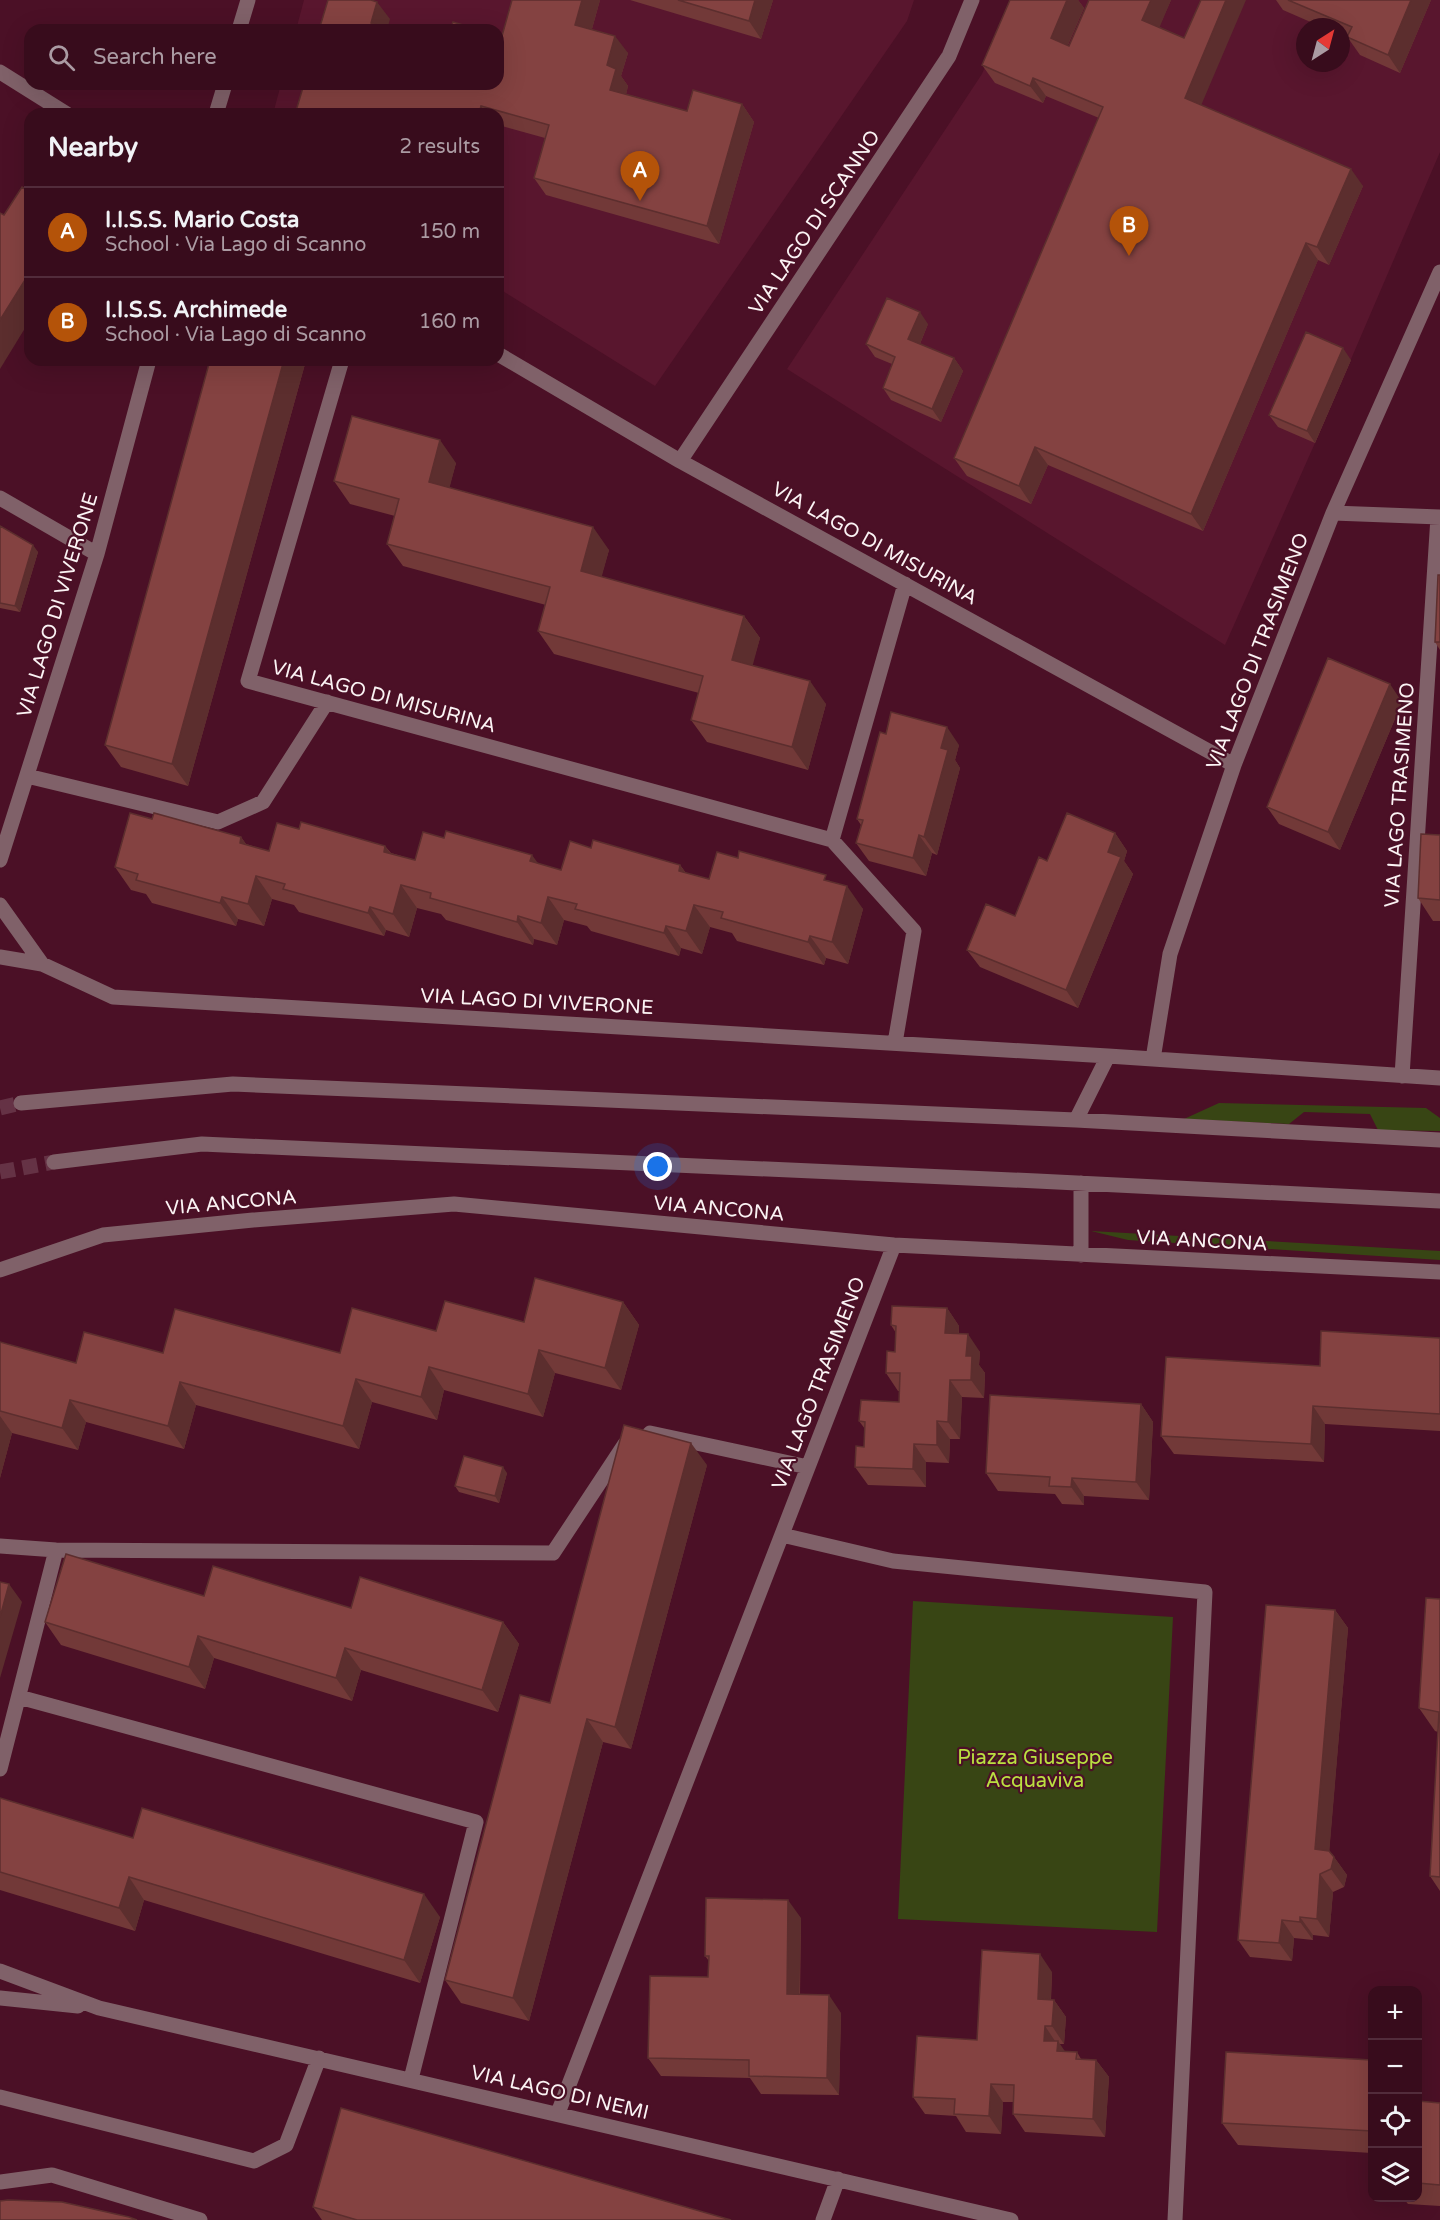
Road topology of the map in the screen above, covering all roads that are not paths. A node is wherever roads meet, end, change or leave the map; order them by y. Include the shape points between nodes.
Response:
1 (248, 0) edge
2 (972, 0) edge
3 (241, 24) edge
4 (0, 72) edge
5 (24, 87) edge
6 (29, 90) edge
7 (223, 90) edge
8 (57, 108) edge
9 (218, 108) edge
10 (1440, 272) edge
11 (504, 357) edge
12 (147, 366) edge
13 (340, 366) edge
14 (680, 460) junction
15 (0, 498) edge
16 (1333, 513) junction
17 (1439, 517) edge
18 (97, 554) junction
19 (905, 584) junction
20 (327, 702) junction
21 (1234, 765) junction
22 (27, 776) junction
23 (832, 840) junction
24 (0, 860) edge
25 (0, 905) edge
26 (0, 957) edge
27 (42, 964) junction
28 (896, 1043) junction
29 (1108, 1056) junction
30 (1153, 1059) junction
31 (1402, 1076) junction
32 (1436, 1081) edge
33 (21, 1103) tunnel mouth
34 (1076, 1120) junction
35 (1440, 1140) edge
36 (54, 1162) tunnel mouth
37 (1081, 1183) junction
38 (1440, 1201) edge
39 (894, 1245) junction
40 (1081, 1255) junction
41 (0, 1270) edge
42 (1440, 1272) edge
43 (808, 1467) junction
44 (782, 1535) junction
45 (0, 1546) edge
46 (56, 1550) junction
47 (19, 1697) junction
48 (0, 1769) edge
49 (0, 1971) edge
50 (0, 1998) edge
51 (99, 2007) junction
52 (319, 2058) junction
53 (411, 2079) junction
54 (0, 2097) edge
55 (558, 2113) junction
56 (838, 2179) junction
57 (0, 2182) edge
58 (200, 2220) edge
59 (823, 2220) edge
60 (1011, 2220) edge
61 (1174, 2220) edge

1 - 3 street
2 - 14 street, VIA LAGO DI SCANNO via 949,56
4 - 5 street
6 - 8 street
7 - 9 street
10 - 16 street, VIA LAGO DI TRASIMENO
11 - 14 street, VIA LAGO DI MISURINA
12 - 18 street, VIA LAGO DI VIVERONE
13 - 20 street, VIA LAGO DI MISURINA via 248,681
14 - 19 street, VIA LAGO DI MISURINA
15 - 18 street
16 - 17 street
16 - 21 street, VIA LAGO DI TRASIMENO
17 - 31 street, VIA LAGO TRASIMENO via 1423,844
18 - 22 street, VIA LAGO DI VIVERONE
19 - 21 street, VIA LAGO DI MISURINA
19 - 23 street
20 - 22 street via 263,802 218,822
20 - 23 street, VIA LAGO DI MISURINA
21 - 30 street, VIA LAGO DI TRASIMENO via 1170,954
22 - 24 street, VIA LAGO DI VIVERONE
23 - 28 street via 914,931
25 - 27 street, VIA LAGO DI VIVERONE
26 - 27 street
27 - 28 street, VIA LAGO DI VIVERONE via 113,997
28 - 29 street, VIA LAGO DI VIVERONE
29 - 30 street
29 - 34 street
30 - 31 street
31 - 32 street
33 - 34 street via 233,1084
34 - 35 street
36 - 37 street, VIA ANCONA via 202,1144
37 - 38 street, VIA ANCONA
37 - 40 street
39 - 40 street, VIA ANCONA
39 - 41 street, VIA ANCONA via 454,1204 103,1235
39 - 43 street, VIA LAGO TRASIMENO
40 - 42 street, VIA ANCONA
43 - 44 street, VIA LAGO TRASIMENO
43 - 46 street via 635,1429 552,1553
44 - 55 street
44 - 61 street via 893,1561 1205,1592
45 - 46 street
46 - 47 street
47 - 48 street
47 - 53 street via 476,1822
49 - 51 street
50 - 51 street
51 - 52 street, VIA LAGO DI NEMI
52 - 53 street, VIA LAGO DI NEMI
52 - 54 street via 286,2145 254,2161
53 - 55 street, VIA LAGO DI NEMI
55 - 56 street, VIA LAGO DI NEMI
56 - 59 street
56 - 60 street, VIA LAGO DI NEMI
57 - 58 street via 52,2175

